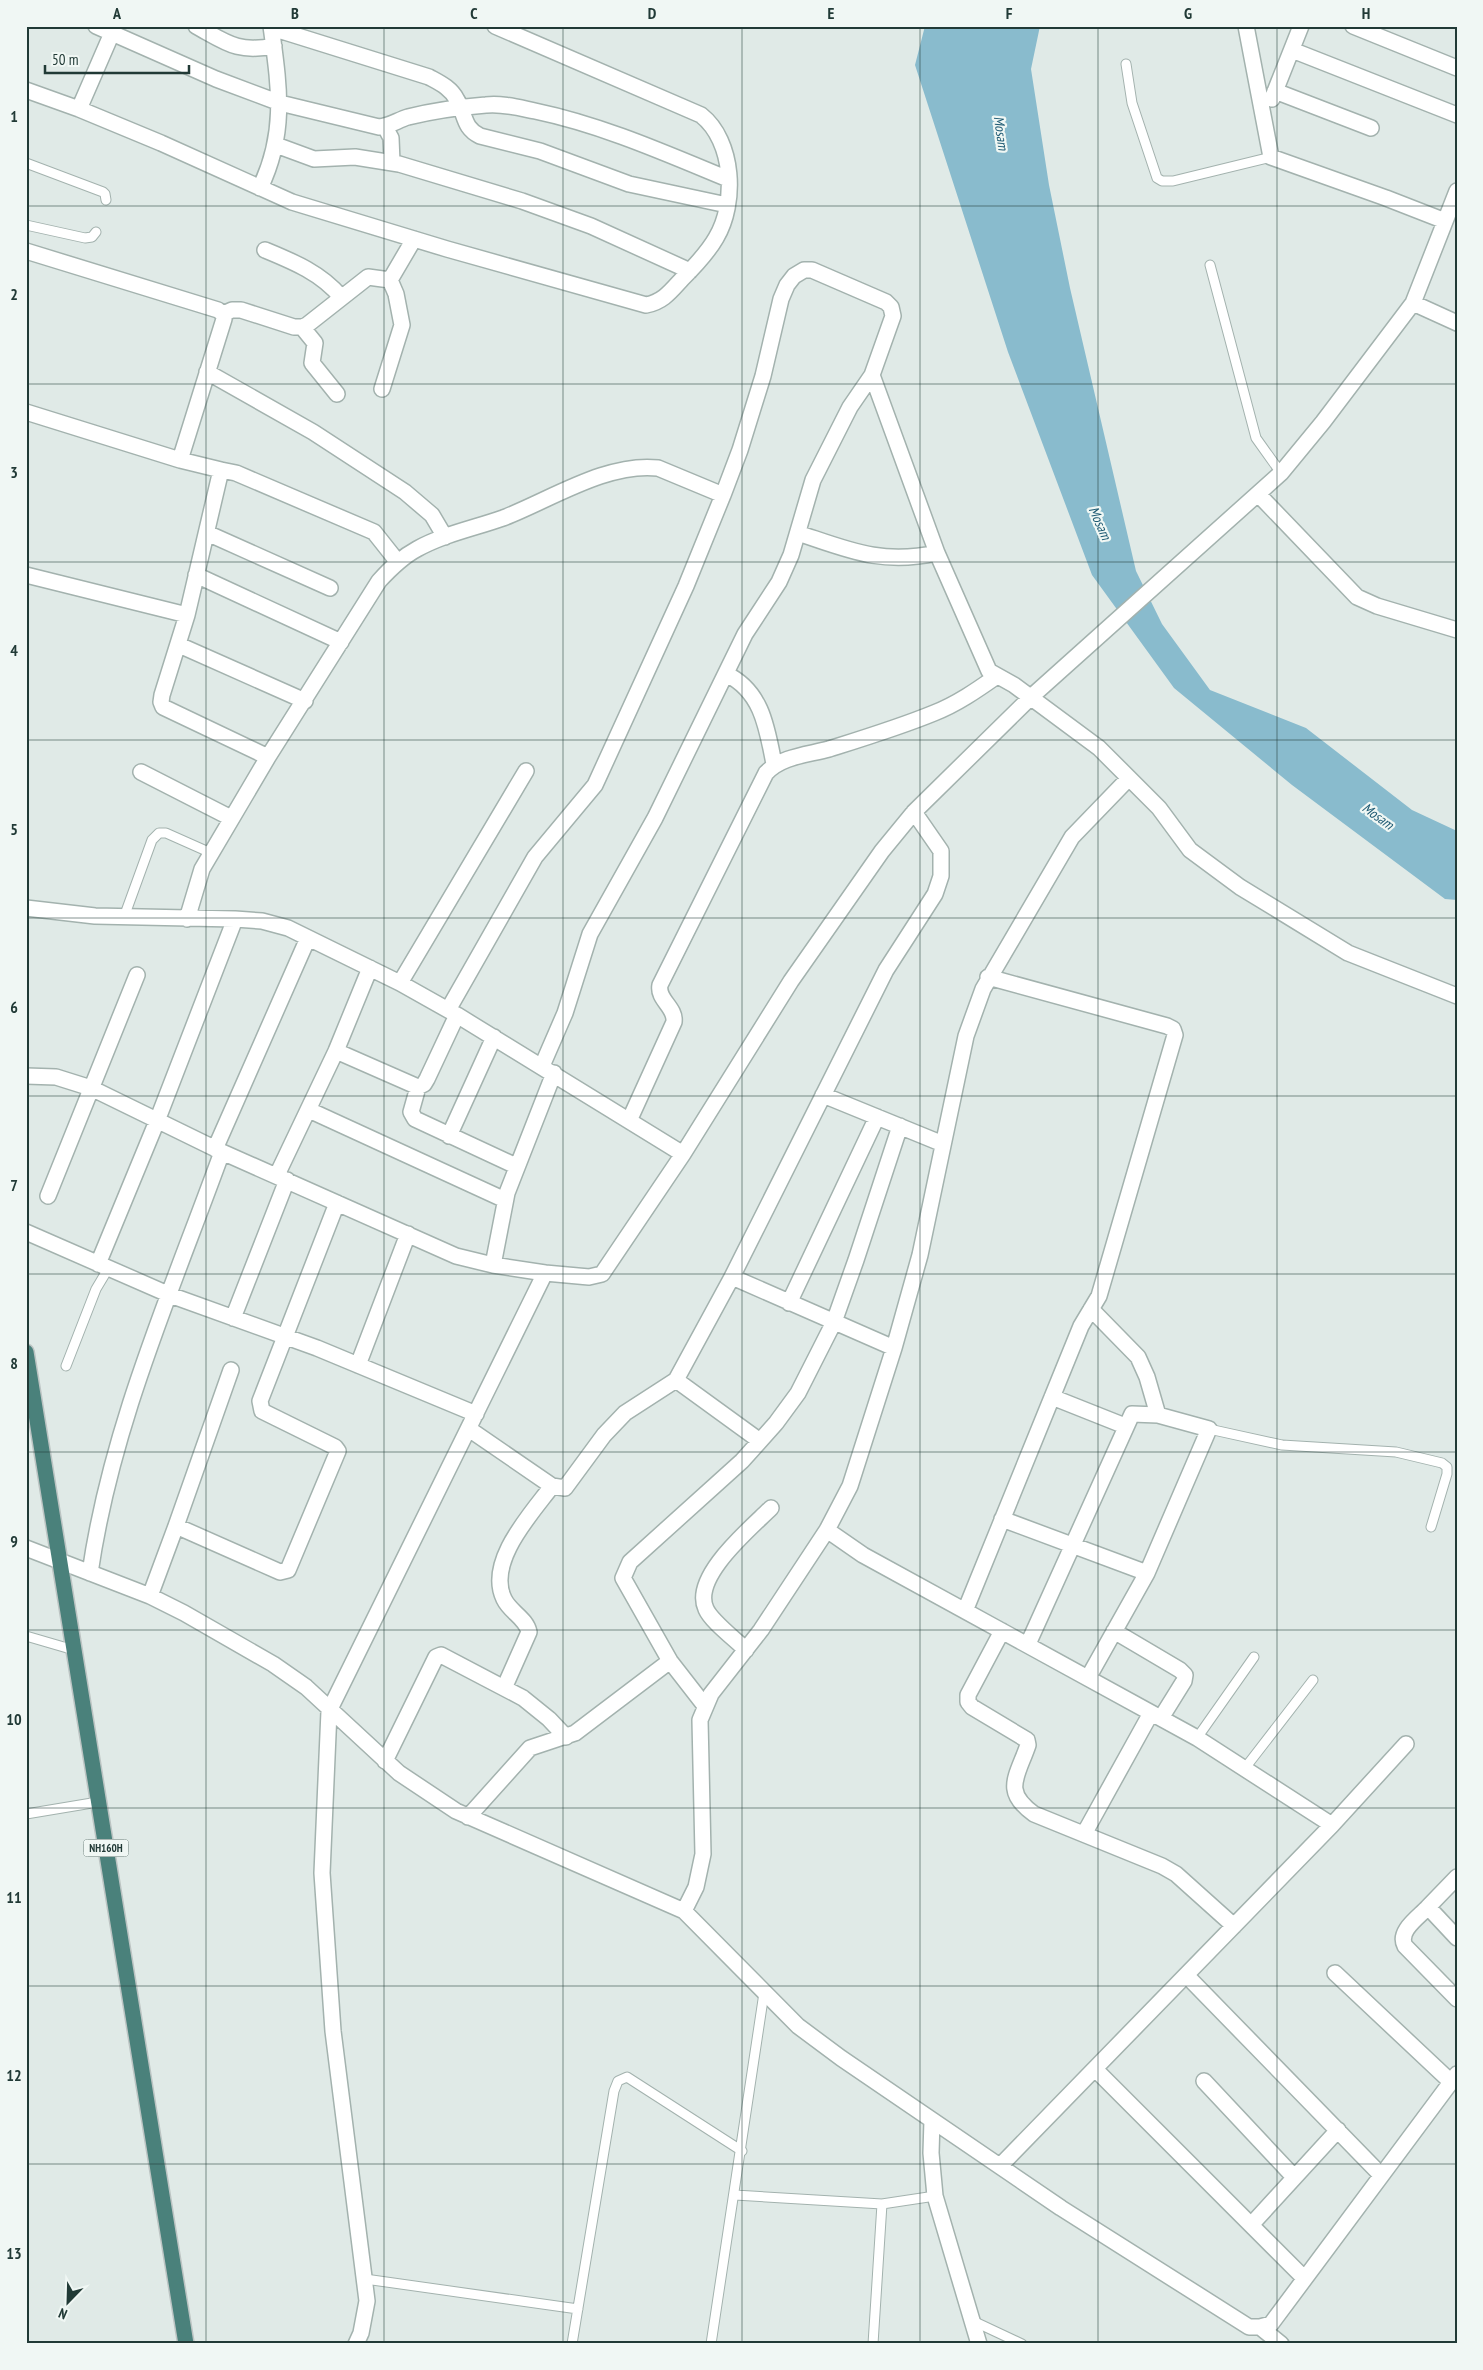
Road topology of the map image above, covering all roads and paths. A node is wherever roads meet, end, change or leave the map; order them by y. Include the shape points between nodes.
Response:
1 (96, 26) edge
2 (196, 26) edge
3 (495, 26) edge
4 (1246, 26) edge
5 (1301, 26) edge
6 (1353, 26) edge
7 (272, 27) edge
8 (112, 33) junction
9 (274, 46) junction
10 (1292, 50) junction
11 (1126, 64) dead end
12 (1457, 68) edge
13 (26, 90) edge
14 (1275, 91) junction
15 (280, 103) junction
16 (461, 108) junction
17 (79, 109) junction
18 (1457, 115) edge
19 (1264, 119) junction
20 (385, 127) junction
21 (1371, 128) dead end
22 (276, 145) junction
23 (1271, 157) junction
24 (392, 162) junction
25 (26, 163) edge
26 (728, 178) junction
27 (260, 188) junction
28 (1457, 191) edge
29 (106, 200) dead end
30 (727, 205) junction
31 (1445, 221) junction
32 (26, 225) edge
33 (96, 232) dead end
34 (414, 239) junction
35 (265, 250) dead end
36 (26, 251) edge
37 (1210, 264) dead end
38 (690, 271) junction
39 (390, 280) junction
40 (341, 297) junction
41 (1413, 303) junction
42 (223, 314) junction
43 (1457, 323) edge
44 (302, 327) junction
45 (207, 372) junction
46 (872, 374) junction
47 (382, 389) dead end
48 (337, 394) dead end
49 (26, 412) edge
50 (180, 460) junction
51 (221, 470) junction
52 (1281, 473) junction
53 (1258, 494) junction
54 (723, 495) junction
55 (207, 533) junction
56 (798, 533) junction
57 (445, 536) junction
58 (937, 553) junction
59 (397, 561) junction
60 (26, 575) edge
61 (196, 575) junction
62 (330, 588) dead end
63 (187, 615) junction
64 (1457, 630) edge
65 (341, 642) junction
66 (179, 645) junction
67 (726, 674) junction
68 (997, 676) junction
69 (1031, 698) junction
70 (305, 701) junction
71 (268, 757) junction
72 (774, 764) junction
73 (526, 771) dead end
74 (141, 772) dead end
75 (1130, 778) junction
76 (914, 812) junction
77 (231, 818) junction
78 (211, 853) junction
79 (26, 908) edge
80 (124, 917) junction
81 (186, 919) junction
82 (235, 919) junction
83 (308, 938) junction
84 (370, 968) junction
85 (137, 975) dead end
86 (988, 977) junction
87 (400, 983) junction
88 (1457, 996) edge
89 (453, 1013) junction
90 (494, 1037) junction
91 (336, 1051) junction
92 (548, 1070) junction
93 (26, 1076) edge
94 (418, 1087) junction
95 (91, 1088) junction
96 (823, 1094) junction
97 (309, 1110) junction
98 (877, 1117) junction
99 (157, 1120) junction
100 (630, 1121) junction
101 (900, 1126) junction
102 (449, 1136) junction
103 (943, 1144) junction
104 (218, 1150) junction
105 (683, 1154) junction
106 (516, 1166) junction
107 (282, 1178) junction
108 (48, 1196) dead end
109 (505, 1200) junction
110 (337, 1202) junction
111 (26, 1232) edge
112 (408, 1234) junction
113 (493, 1265) junction
114 (103, 1266) junction
115 (545, 1273) junction
116 (732, 1277) junction
117 (170, 1295) junction
118 (789, 1303) junction
119 (1091, 1309) junction
120 (233, 1318) junction
121 (834, 1322) junction
122 (284, 1336) junction
123 (894, 1348) junction
124 (26, 1352) edge
125 (358, 1365) junction
126 (66, 1366) dead end
127 (231, 1370) dead end
128 (676, 1380) junction
129 (1052, 1397) junction
130 (476, 1414) junction
131 (1158, 1415) junction
132 (1125, 1426) junction
133 (469, 1429) junction
134 (1209, 1430) junction
135 (760, 1441) junction
136 (552, 1486) junction
137 (771, 1508) dead end
138 (1002, 1518) junction
139 (176, 1526) junction
140 (1431, 1527) dead end
141 (827, 1530) junction
142 (1072, 1545) junction
143 (26, 1548) edge
144 (60, 1562) junction
145 (1147, 1573) junction
146 (90, 1574) junction
147 (150, 1596) junction
148 (965, 1611) junction
149 (1002, 1631) junction
150 (1114, 1631) junction
151 (26, 1636) edge
152 (1028, 1644) junction
153 (74, 1650) junction
154 (746, 1650) junction
155 (1254, 1657) dead end
156 (670, 1661) junction
157 (1088, 1678) junction
158 (1313, 1680) dead end
159 (505, 1686) junction
160 (705, 1706) junction
161 (329, 1711) junction
162 (1156, 1716) junction
163 (566, 1737) junction
164 (1197, 1738) junction
165 (1406, 1744) dead end
166 (385, 1761) junction
167 (1245, 1768) junction
168 (98, 1802) junction
169 (26, 1814) edge
170 (468, 1816) junction
171 (1332, 1825) junction
172 (1084, 1834) junction
173 (1457, 1876) edge
174 (1428, 1907) junction
175 (684, 1911) junction
176 (1234, 1926) junction
177 (1457, 1938) edge
178 (1335, 1972) dead end
179 (1186, 1975) junction
180 (764, 1993) junction
181 (1457, 1999) edge
182 (1095, 2069) junction
183 (1454, 2078) edge
184 (1204, 2081) dead end
185 (932, 2120) junction
186 (1338, 2130) junction
187 (742, 2151) junction
188 (1000, 2166) junction
189 (1381, 2175) junction
190 (1294, 2177) junction
191 (735, 2195) junction
192 (934, 2196) junction
193 (882, 2204) junction
194 (1251, 2225) junction
195 (1304, 2278) junction
196 (365, 2279) junction
197 (578, 2309) junction
198 (973, 2321) junction
199 (1260, 2327) junction
200 (186, 2344) edge
201 (356, 2344) edge
202 (572, 2344) edge
203 (711, 2344) edge
204 (873, 2344) edge
205 (979, 2344) edge
206 (1022, 2344) edge
207 (1281, 2344) edge

1 - 8 street
2 - 9 street via 242,48 253,50
3 - 26 street via 702,115 713,124 725,148
4 - 19 street
5 - 10 street
6 - 12 street
7 - 9 street
7 - 16 street via 429,77 452,91
8 - 15 street
8 - 17 street
9 - 15 street
10 - 14 street
10 - 18 street
11 - 23 lane via 1132,103 1157,178 1173,181
13 - 17 street
14 - 19 street
14 - 21 street
15 - 20 street
15 - 22 street
16 - 20 street via 406,117
16 - 26 street via 488,104 556,115 650,146
16 - 30 street via 466,126 480,136 540,151 629,184
17 - 27 street
19 - 23 street
20 - 24 street via 391,138
22 - 24 street via 314,159 342,157
22 - 27 street via 272,164
23 - 31 street
24 - 38 street via 547,209
25 - 29 lane via 103,192
26 - 30 street
27 - 34 street via 292,202
28 - 31 street
30 - 38 street via 716,238
31 - 41 street
32 - 33 lane via 85,238
34 - 38 street via 646,305 661,301
34 - 39 street
35 - 40 street via 306,268 330,284
36 - 42 street
37 - 52 lane via 1256,438
39 - 40 street via 368,277
39 - 47 street via 402,326
40 - 44 street
41 - 43 street
41 - 52 street
42 - 44 street via 241,310
42 - 45 street
44 - 48 street via 315,343 312,363
45 - 50 street
45 - 57 street via 306,428 405,492 432,515
46 - 54 street via 893,316 891,307 812,270 804,270 794,276 781,299 763,376
46 - 56 street via 820,464
46 - 58 street
49 - 50 street
50 - 51 street
51 - 55 street
51 - 59 street via 236,473 374,532
52 - 53 street
53 - 64 street via 1357,597
53 - 69 street
54 - 57 street via 648,466 593,479 534,506
54 - 89 street via 686,586 595,785 535,857
55 - 61 street
55 - 62 street
56 - 58 street via 876,557 914,558
56 - 67 street via 779,582 752,622
57 - 59 street
58 - 68 street via 989,671
59 - 65 street via 379,581
60 - 63 street
61 - 63 street
61 - 65 street
63 - 66 street
65 - 70 street
66 - 70 street
66 - 71 street via 162,695 163,707
67 - 72 street via 738,680 760,707
67 - 92 street via 655,818 590,934
68 - 69 street
68 - 72 street via 935,713
69 - 75 street via 1099,748
69 - 76 street
70 - 71 street
71 - 77 street
72 - 100 street via 766,773 660,985 661,996 674,1014 674,1022
73 - 87 street
74 - 77 street
75 - 86 street via 1072,837
75 - 88 street via 1159,808 1190,850 1240,887 1348,952
76 - 96 street via 940,851 941,876 935,894 886,970
76 - 105 street via 882,851 791,981
77 - 78 street
78 - 80 lane via 166,833 159,833 152,840
78 - 81 street via 196,883
79 - 80 street
80 - 81 street
81 - 82 street
82 - 83 street via 262,921
82 - 99 street
83 - 84 street
83 - 104 street
84 - 87 street
84 - 91 street
85 - 95 street
86 - 103 street via 966,1036
86 - 119 street via 1167,1026 1175,1034 1106,1273
87 - 89 street
89 - 90 street
89 - 94 street via 427,1079
90 - 92 street
90 - 102 street
91 - 94 street
91 - 97 street
92 - 100 street
92 - 106 street
93 - 95 street via 56,1077
94 - 102 street via 411,1112 415,1119
95 - 99 street
95 - 108 street
96 - 98 street
96 - 116 street
97 - 107 street
97 - 109 street
98 - 101 street
98 - 118 street
99 - 104 street
99 - 114 street
100 - 105 street
101 - 103 street
101 - 121 street
102 - 106 street
103 - 123 street via 920,1255
104 - 107 street
104 - 117 street
105 - 115 street via 602,1274 589,1277
106 - 109 street
107 - 110 street
107 - 120 street
109 - 113 street
110 - 112 street
110 - 122 street
111 - 114 street
112 - 113 street via 456,1256
112 - 125 street
113 - 115 street
114 - 117 street
114 - 126 lane
115 - 130 street
116 - 118 street
116 - 128 street
117 - 120 street
117 - 146 street via 137,1383 107,1485
118 - 121 street
119 - 129 street
119 - 131 street via 1138,1357
120 - 122 street
121 - 123 street
121 - 135 street via 798,1393
122 - 125 street
122 - 139 street via 260,1401 262,1411 338,1451 288,1570 280,1572
123 - 141 street via 859,1462 842,1504
124 - 144 highway, NH160H
125 - 130 street
127 - 139 street
128 - 135 street
128 - 136 street via 625,1413 604,1435 565,1488
129 - 132 street
129 - 138 street
130 - 133 street
131 - 132 street via 1132,1414
131 - 134 street
132 - 142 street
133 - 136 street
133 - 161 street
134 - 140 lane via 1290,1446 1396,1452 1442,1463 1447,1474
134 - 145 street
135 - 156 street via 625,1570 623,1578
136 - 159 street via 514,1540 499,1575 505,1601 527,1625 529,1632
137 - 154 street via 724,1557 706,1583 704,1594 706,1611
138 - 142 street
138 - 148 street
139 - 147 street
141 - 148 street via 863,1555
141 - 154 street
142 - 145 street
142 - 152 street
143 - 144 street
144 - 146 street
144 - 153 highway, NH160H
145 - 150 street
146 - 147 street
147 - 161 street via 273,1664 306,1687
148 - 149 street
149 - 152 street
149 - 172 street via 968,1695 968,1702 1027,1740 1014,1786 1020,1804 1034,1814
150 - 157 street
150 - 162 street via 1185,1675 1184,1681
151 - 153 lane
152 - 157 street
153 - 168 highway, NH160H
154 - 160 street
155 - 164 lane
156 - 160 street
156 - 163 street via 590,1723
157 - 162 street
158 - 167 lane
159 - 163 street via 550,1719
159 - 166 street via 445,1656 436,1657
160 - 175 street via 699,1732 703,1854 696,1887
161 - 166 street
161 - 196 street via 322,1873 333,2031
162 - 164 street
162 - 172 street
163 - 170 street via 530,1748
164 - 167 street
165 - 171 street
166 - 170 street via 432,1797
167 - 171 street
168 - 169 lane
168 - 200 highway, NH160H
170 - 175 street
171 - 176 street
172 - 176 street via 1176,1874
173 - 174 street
174 - 177 street
174 - 181 street via 1403,1933 1402,1940 1404,1946
175 - 180 street
176 - 179 street
178 - 183 street
179 - 182 street
179 - 186 street
180 - 185 street via 798,2026
180 - 187 lane
182 - 188 street
182 - 194 street
183 - 189 street
184 - 190 street
185 - 188 street
185 - 192 street
186 - 189 street
186 - 190 street
187 - 191 lane
187 - 197 lane via 627,2077 618,2081
188 - 199 street via 1249,2327
189 - 195 street
190 - 194 street
191 - 193 lane
191 - 203 lane
192 - 193 lane
192 - 198 street
193 - 204 lane
194 - 195 street
195 - 199 street via 1271,2324
196 - 197 lane
196 - 201 street via 367,2301
197 - 202 lane
198 - 205 street
198 - 206 lane
199 - 207 street

